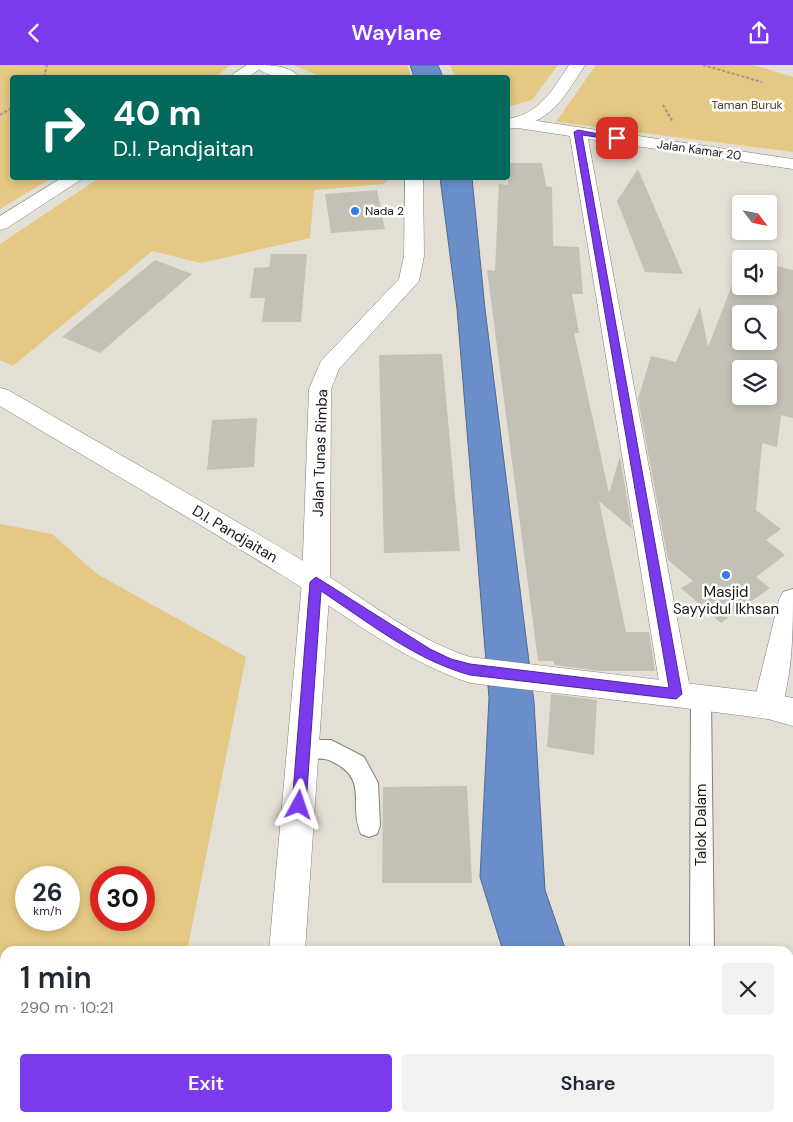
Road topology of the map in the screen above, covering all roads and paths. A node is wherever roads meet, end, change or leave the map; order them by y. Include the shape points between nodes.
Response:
1 (258, 65) edge
2 (263, 65) edge
3 (577, 65) edge
4 (703, 65) edge
5 (241, 75) edge
6 (286, 75) edge
7 (762, 82) dead end
8 (512, 123) edge
9 (578, 132) junction
10 (793, 164) edge
11 (71, 180) edge
12 (414, 180) edge
13 (0, 224) edge
14 (0, 396) edge
15 (316, 582) junction
16 (793, 600) edge
17 (689, 696) junction
18 (780, 709) edge
19 (304, 750) junction
20 (370, 826) dead end
21 (287, 946) edge
22 (702, 946) edge

1 - 5 street
2 - 6 street
3 - 8 street via 550,106 540,114
4 - 7 path
8 - 9 street, Jalan Kamar 20
9 - 10 street, Jalan Kamar 20
9 - 17 street
11 - 13 street
12 - 15 street, Jalan Tunas Rimba via 414,256 409,281 329,366 320,389
14 - 15 street, D.I. Pandjaitan
15 - 17 street, D.I. Pandjaitan via 425,653 449,664
15 - 19 street, Jalan Tunas Rimba
16 - 18 street
17 - 18 street, D.I. Pandjaitan
17 - 22 lane, Talok Dalam
19 - 20 lane via 331,750 356,764 367,783
19 - 21 street, Jalan Tunas Rimba

